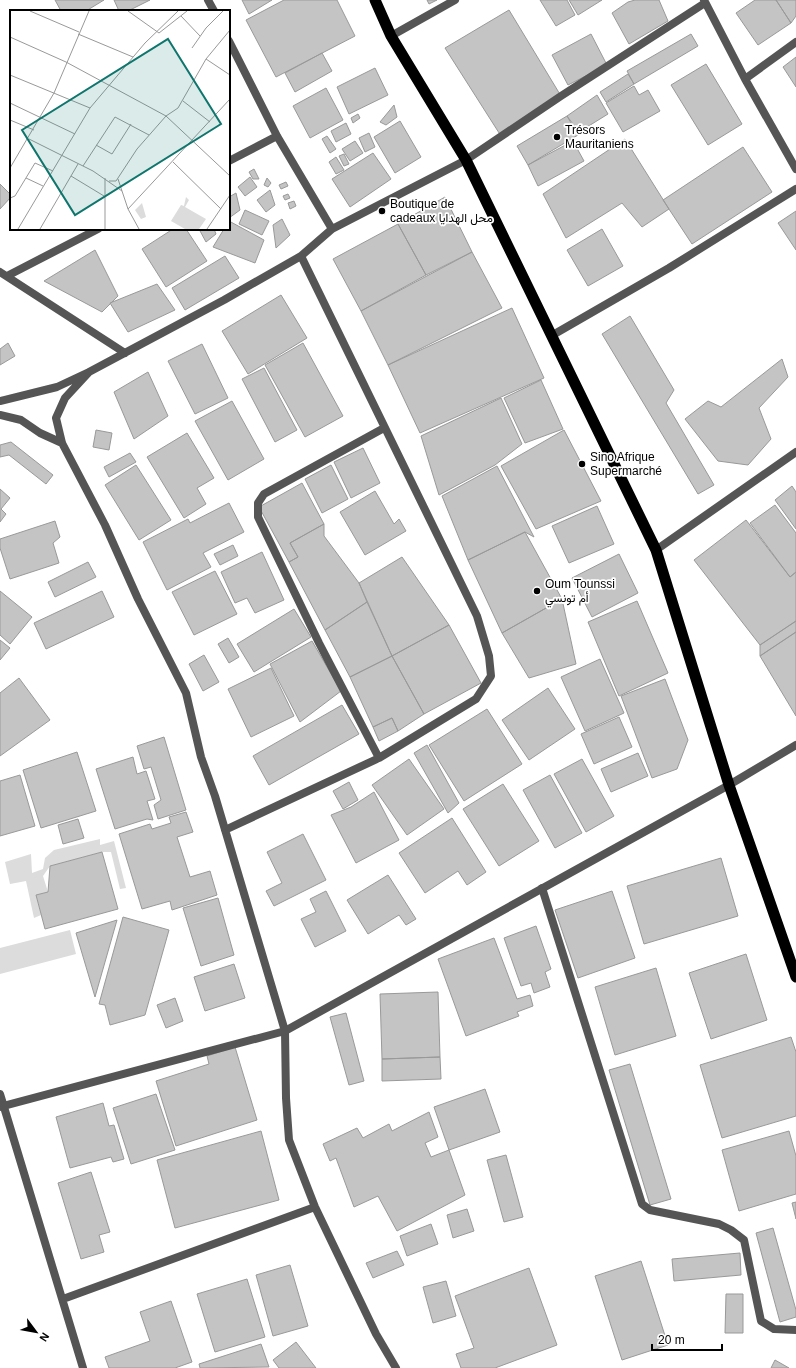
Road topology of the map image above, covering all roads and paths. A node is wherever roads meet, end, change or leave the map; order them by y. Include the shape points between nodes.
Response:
1 (208, 0) edge
2 (375, 0) edge
3 (455, 0) edge
4 (704, 2) edge
5 (213, 10) edge
6 (391, 36) junction
7 (796, 42) edge
8 (230, 43) edge
9 (745, 79) junction
10 (278, 136) junction
11 (230, 160) edge
12 (466, 160) junction
13 (796, 169) edge
14 (796, 189) edge
15 (332, 229) junction
16 (96, 230) edge
17 (301, 256) junction
18 (4, 274) edge
19 (551, 336) junction
20 (125, 353) junction
21 (89, 372) junction
22 (0, 401) edge
23 (0, 415) edge
24 (384, 428) junction
25 (62, 443) junction
26 (796, 452) edge
27 (656, 550) junction
28 (796, 745) edge
29 (379, 758) junction
30 (729, 785) junction
31 (225, 830) junction
32 (542, 888) junction
33 (796, 977) edge
34 (285, 1031) junction
35 (0, 1094) edge
36 (2, 1107) edge
37 (315, 1207) junction
38 (62, 1299) junction
39 (796, 1330) edge
40 (83, 1368) edge
41 (396, 1368) edge

1 - 5 street
2 - 6 highway
3 - 6 street
4 - 9 street
4 - 12 street
6 - 12 highway
7 - 9 street
8 - 10 street
9 - 13 street
10 - 11 street
10 - 15 street
12 - 15 street
12 - 19 highway
14 - 19 street via 669,268
15 - 17 street
16 - 18 street
17 - 20 street
17 - 24 street
18 - 20 street
19 - 27 highway
20 - 21 street
21 - 22 street via 57,387
21 - 25 street via 65,398 56,418
23 - 25 street via 21,420 40,433
24 - 29 street via 477,616 489,656 491,676 476,699
24 - 29 street via 264,494 258,503 258,517 318,642
25 - 31 street via 186,693 201,757
26 - 27 street
27 - 30 highway
28 - 30 street
29 - 31 street
30 - 32 street
30 - 33 highway
31 - 34 street
32 - 34 street
32 - 39 street via 642,1204 650,1210 719,1224 744,1240 761,1321 774,1329
34 - 36 street
34 - 37 street via 288,1140
35 - 36 street
36 - 38 street
37 - 38 street
37 - 41 street via 376,1334
38 - 40 street

